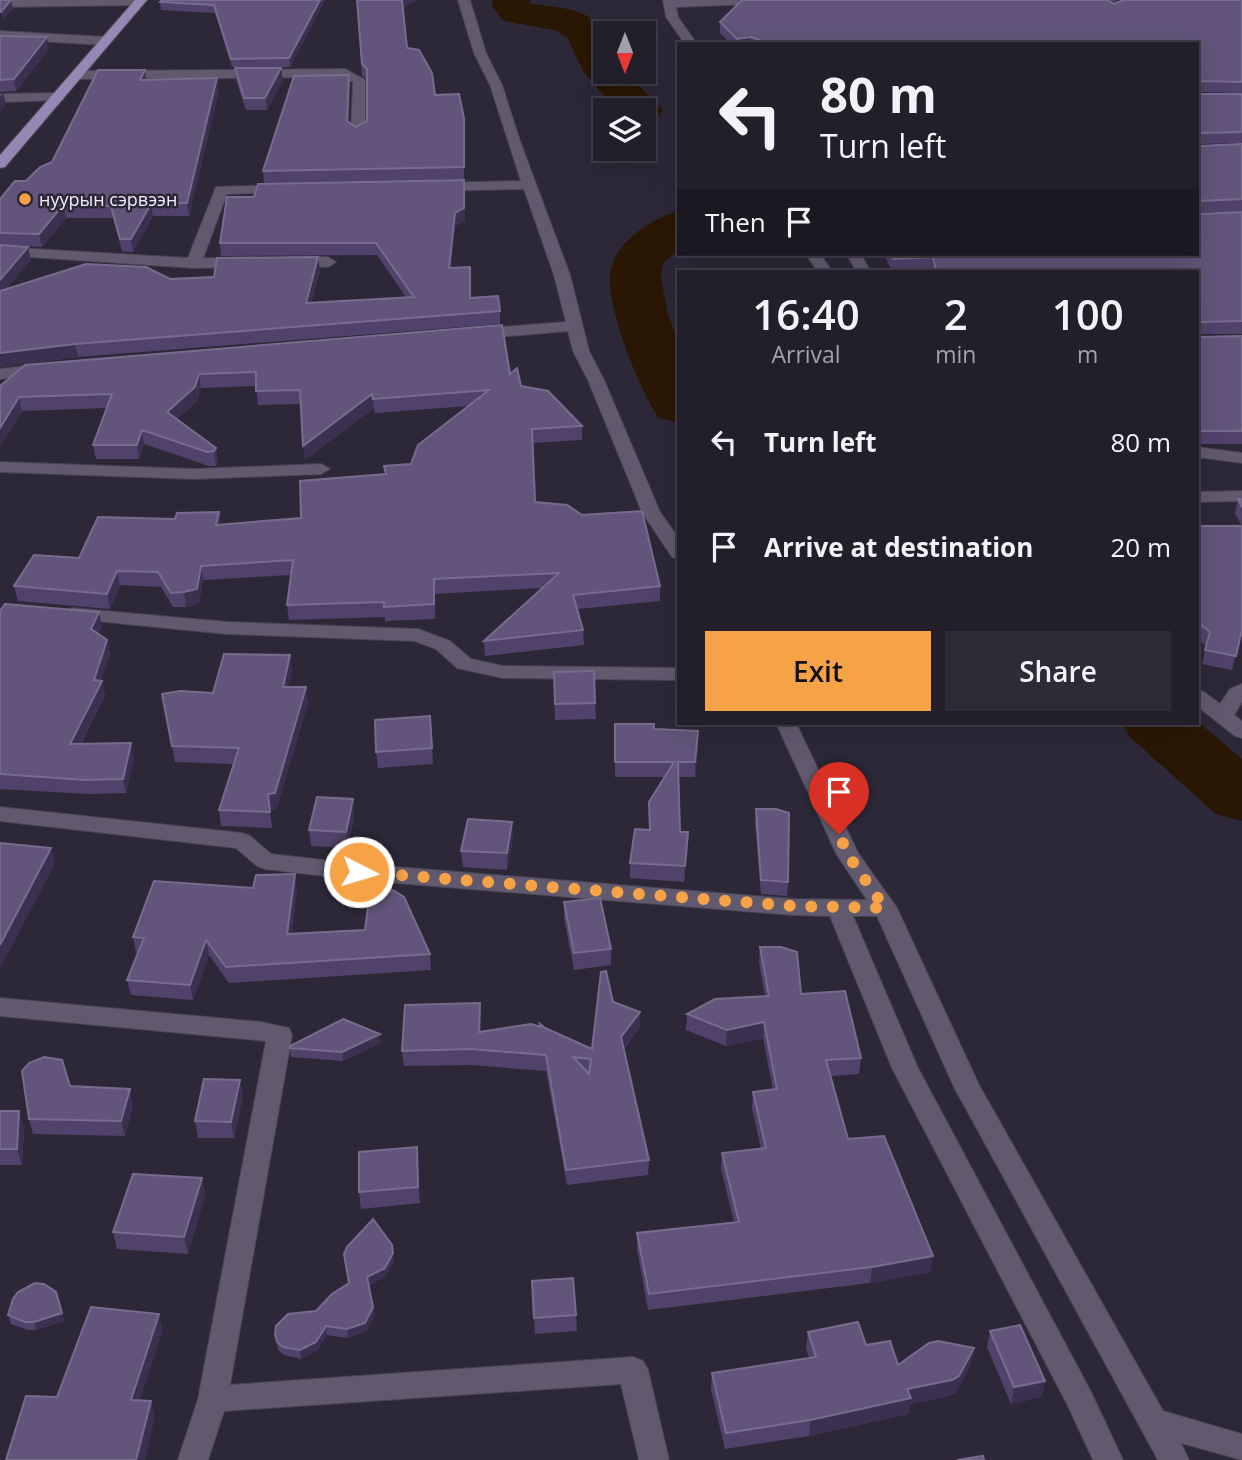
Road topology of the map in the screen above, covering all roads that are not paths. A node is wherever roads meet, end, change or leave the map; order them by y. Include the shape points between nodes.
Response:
1 (464, 0) edge
2 (754, 0) edge
3 (141, 1) edge
4 (669, 2) edge
5 (0, 3) edge
6 (0, 35) edge
7 (106, 41) junction
8 (690, 42) edge
9 (77, 75) junction
10 (58, 97) junction
11 (0, 98) edge
12 (358, 133) edge
13 (0, 164) edge
14 (528, 185) junction
15 (422, 187) edge
16 (298, 189) edge
17 (0, 250) edge
18 (328, 262) edge
19 (194, 263) junction
20 (574, 326) junction
21 (464, 335) edge
22 (65, 367) edge
23 (0, 374) edge
24 (1199, 452) edge
25 (1242, 458) edge
26 (0, 467) edge
27 (321, 469) dead end
28 (1242, 496) edge
29 (1199, 497) edge
30 (677, 550) edge
31 (53, 613) edge
32 (677, 674) edge
33 (1242, 690) edge
34 (1199, 698) edge
35 (1223, 716) junction
36 (787, 725) edge
37 (1242, 731) edge
38 (0, 814) edge
39 (838, 907) junction
40 (885, 908) junction
41 (0, 1007) edge
42 (213, 1399) junction
43 (1154, 1422) junction
44 (1242, 1448) edge
45 (193, 1460) edge
46 (654, 1460) edge
47 (1108, 1460) edge
48 (1174, 1460) edge

1 - 14 street
2 - 4 street
3 - 5 street
3 - 7 main road
4 - 8 street via 672,18
6 - 7 street
7 - 9 main road
9 - 10 main road
9 - 12 street via 345,73 359,80
10 - 11 street
10 - 13 main road
14 - 15 street
14 - 20 street via 562,275
16 - 19 street via 221,190
17 - 19 street
18 - 19 street
20 - 21 street
20 - 30 street via 651,512
22 - 23 street
24 - 25 street
26 - 27 street via 195,474
28 - 29 street
31 - 32 street via 227,628 418,635 443,645 464,664 503,672
33 - 35 street
34 - 35 street
35 - 37 street
36 - 40 street via 848,855
38 - 39 street via 242,841 265,861 346,870
39 - 40 street
39 - 47 street via 905,1068
40 - 43 street via 967,1087
41 - 42 street via 280,1035
42 - 45 street
42 - 46 street via 634,1370
43 - 44 street
43 - 48 street

